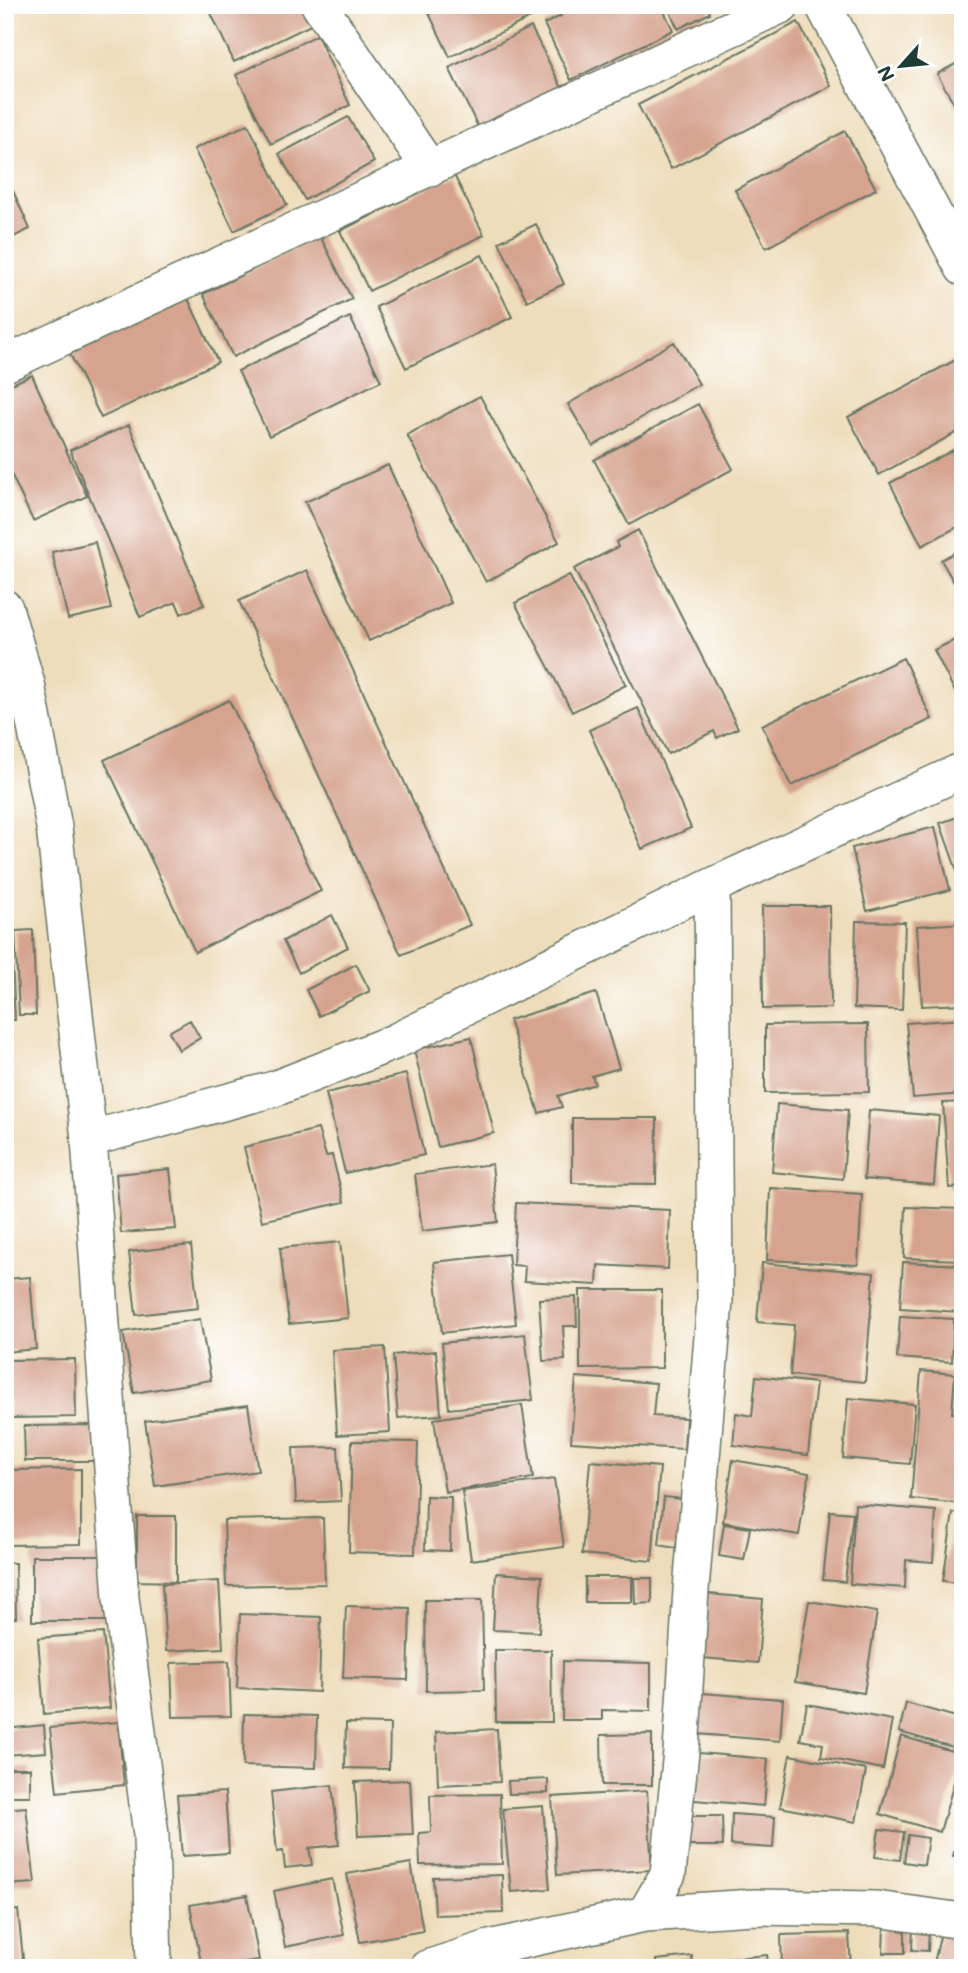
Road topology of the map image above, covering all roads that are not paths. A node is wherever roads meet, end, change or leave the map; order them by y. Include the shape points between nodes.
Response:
1 (319, 5) edge
2 (782, 5) edge
3 (823, 5) edge
4 (430, 169) junction
5 (963, 268) edge
6 (5, 364) edge
7 (5, 608) edge
8 (963, 770) edge
9 (712, 886) junction
10 (89, 1139) junction
11 (645, 1914) junction
12 (963, 1921) edge
13 (154, 1968) edge
14 (427, 1968) edge

1 - 4 street
2 - 4 street
3 - 5 street
4 - 6 street
7 - 10 street via 27,684 54,827
8 - 9 street
9 - 10 street via 394,1042 274,1089
9 - 11 street via 715,1301 668,1874
10 - 13 street via 121,1598 151,1835
11 - 12 street via 753,1907 863,1909
11 - 14 street via 489,1948

